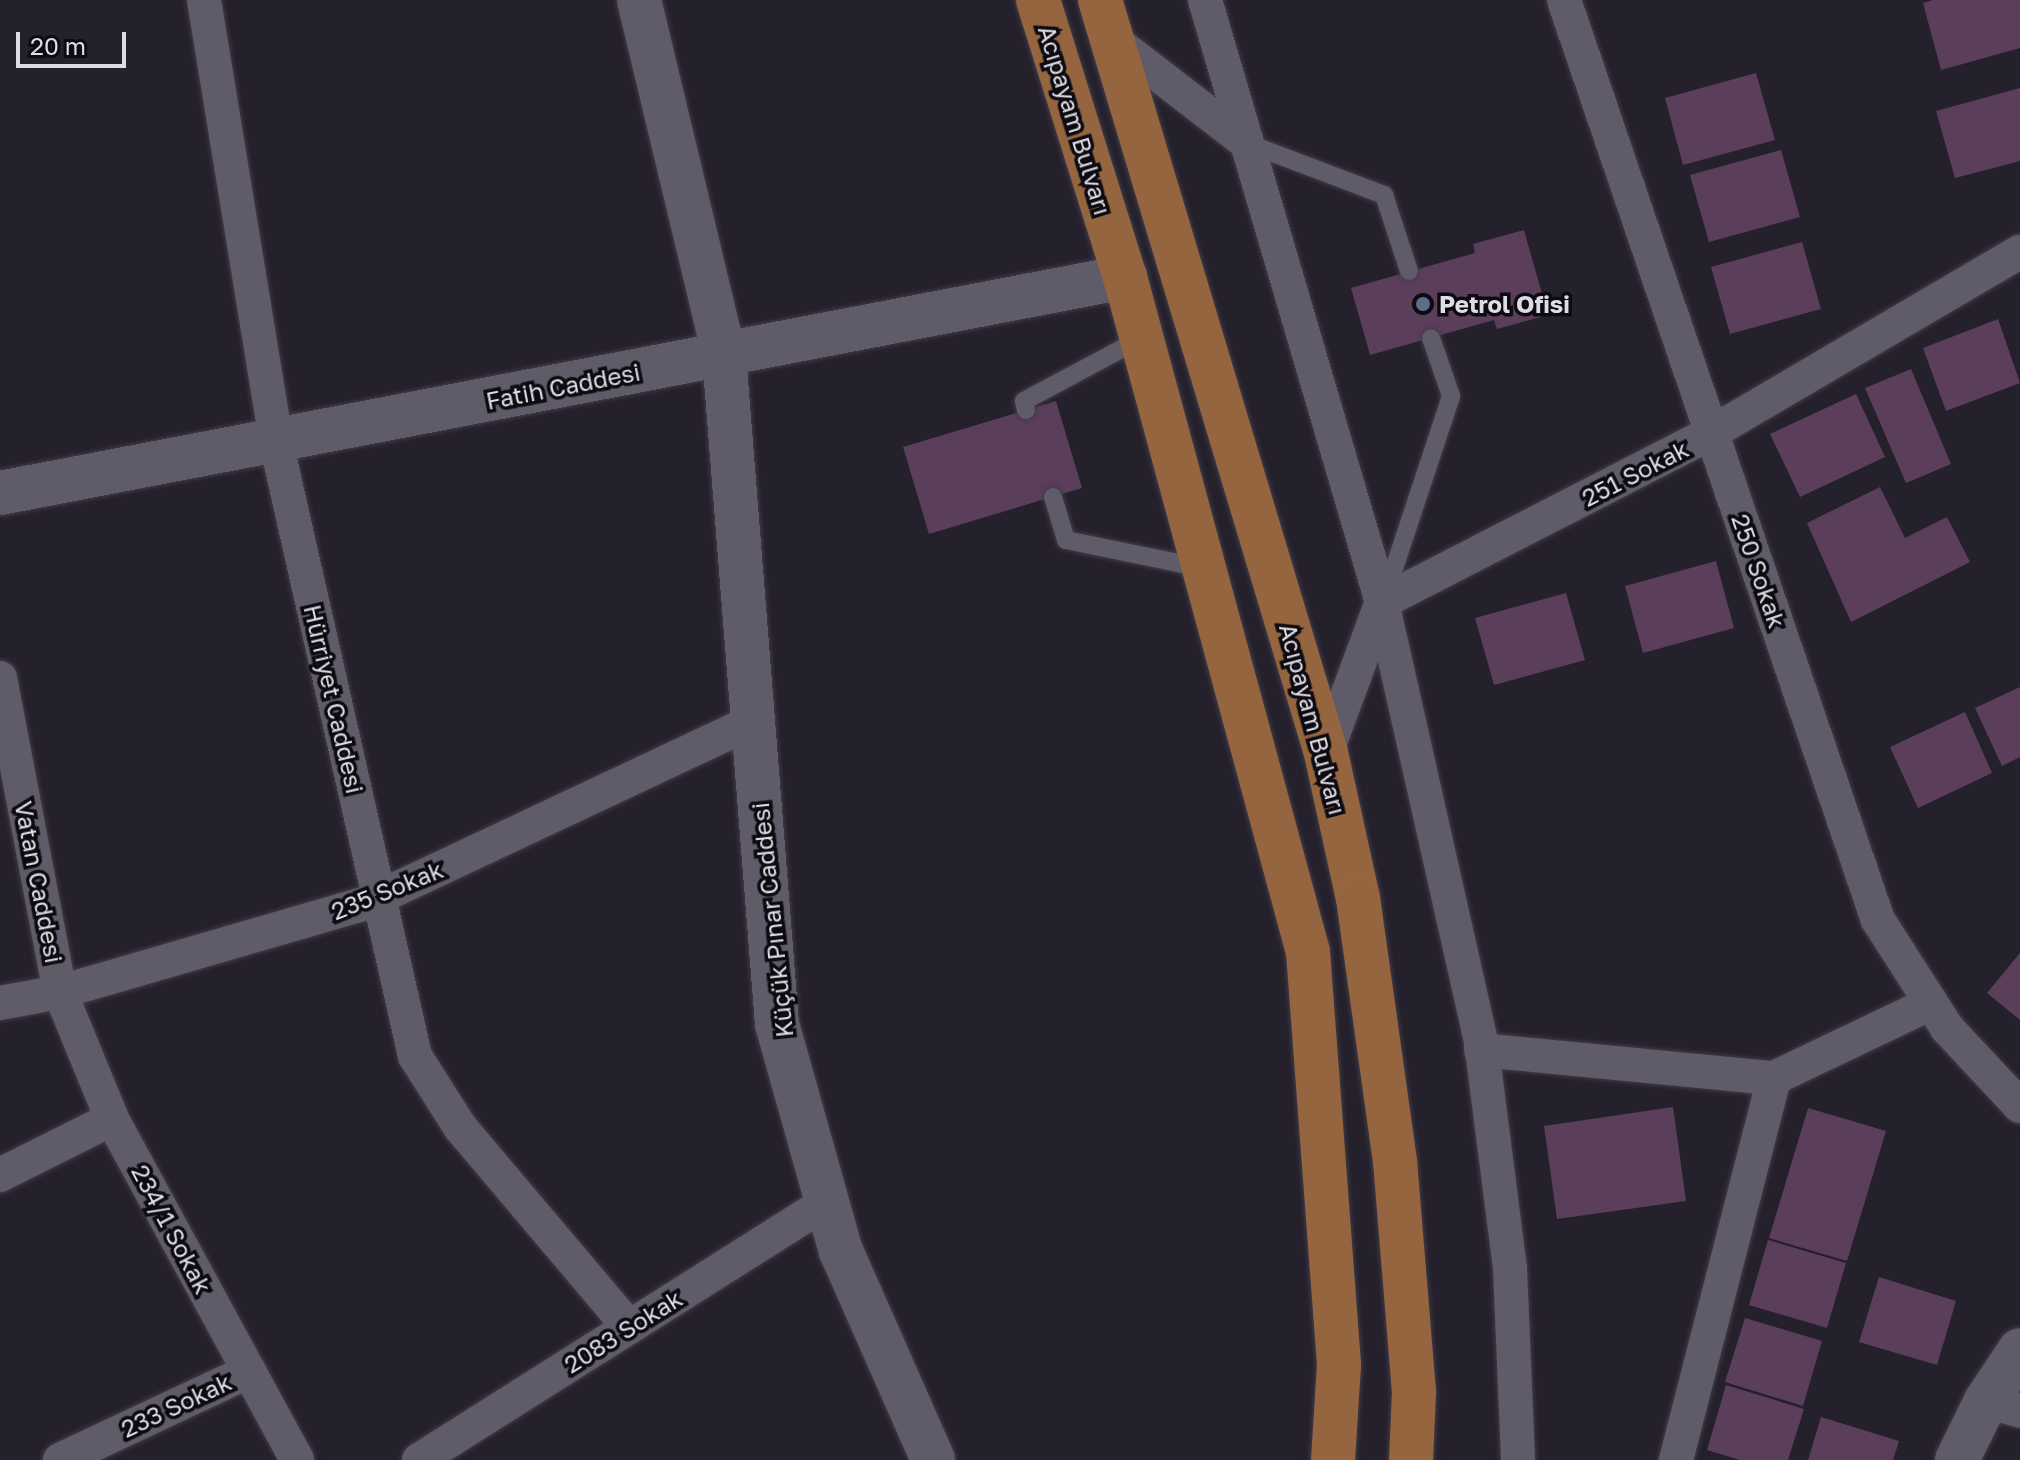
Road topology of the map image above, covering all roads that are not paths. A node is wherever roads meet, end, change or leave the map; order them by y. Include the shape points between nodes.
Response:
1 (204, 0) edge
2 (639, 0) edge
3 (1038, 0) edge
4 (1205, 0) edge
5 (1564, 0) edge
6 (1106, 19) edge
7 (1247, 143) junction
8 (2020, 252) edge
9 (1409, 271) dead end
10 (1125, 277) junction
11 (1142, 338) junction
12 (1431, 338) dead end
13 (724, 355) junction
14 (1026, 410) dead end
15 (1711, 433) junction
16 (276, 442) junction
17 (0, 493) edge
18 (1053, 497) dead end
19 (1206, 568) junction
20 (1382, 602) junction
21 (0, 678) edge
22 (753, 721) junction
23 (1326, 753) junction
24 (379, 897) junction
25 (60, 992) junction
26 (0, 1003) edge
27 (1931, 1003) junction
28 (1481, 1050) junction
29 (1774, 1078) junction
30 (2020, 1106) edge
31 (112, 1119) junction
32 (0, 1175) edge
33 (827, 1202) junction
34 (629, 1327) junction
35 (2020, 1350) edge
36 (249, 1371) junction
37 (2003, 1406) edge
38 (60, 1460) edge
39 (297, 1460) edge
40 (419, 1460) edge
41 (933, 1460) edge
42 (1333, 1460) edge
43 (1411, 1460) edge
44 (1518, 1460) edge
45 (1676, 1460) edge
46 (1957, 1460) edge

1 - 16 street, Hürriyet Caddesi
2 - 13 street, Küçük Pınar Caddesi
3 - 10 main road, Acıpayam Bulvarı
4 - 7 street
5 - 15 street, 250 Sokak
6 - 7 street
6 - 23 main road, Acıpayam Bulvarı
7 - 9 lane via 1384,195
7 - 20 street
8 - 15 street, 251 Sokak
10 - 11 main road, Acıpayam Bulvarı
10 - 13 street, Fatih Caddesi
11 - 14 lane via 1024,401
11 - 19 main road, Acıpayam Bulvarı
12 - 20 lane via 1451,396
13 - 16 street, Fatih Caddesi
13 - 22 street, Küçük Pınar Caddesi
15 - 20 street, 251 Sokak
15 - 27 street, 250 Sokak via 1878,920
16 - 17 street, Fatih Caddesi
16 - 24 street, Hürriyet Caddesi
18 - 19 lane via 1066,540
19 - 42 main road, Acıpayam Bulvarı via 1308,952 1339,1365
20 - 23 street
20 - 28 street
21 - 25 street, Vatan Caddesi
22 - 24 street, 235 Sokak
22 - 33 street, Küçük Pınar Caddesi via 777,1024
23 - 43 main road, Acıpayam Bulvarı via 1358,898 1395,1161 1414,1392
24 - 25 street, 235 Sokak
24 - 34 street, Hürriyet Caddesi via 415,1056 460,1127
25 - 26 street, 235 Sokak
25 - 31 street, 234/1 Sokak
27 - 29 street
27 - 30 street, 250 Sokak
28 - 29 street
28 - 44 street via 1510,1268
29 - 45 street
31 - 32 street
31 - 36 street, 234/1 Sokak
33 - 34 street, 2083 Sokak
33 - 41 street, Küçük Pınar Caddesi via 841,1251
34 - 40 street, 2083 Sokak
35 - 37 street
36 - 38 street, 233 Sokak
36 - 39 street, 234/1 Sokak
37 - 46 street

